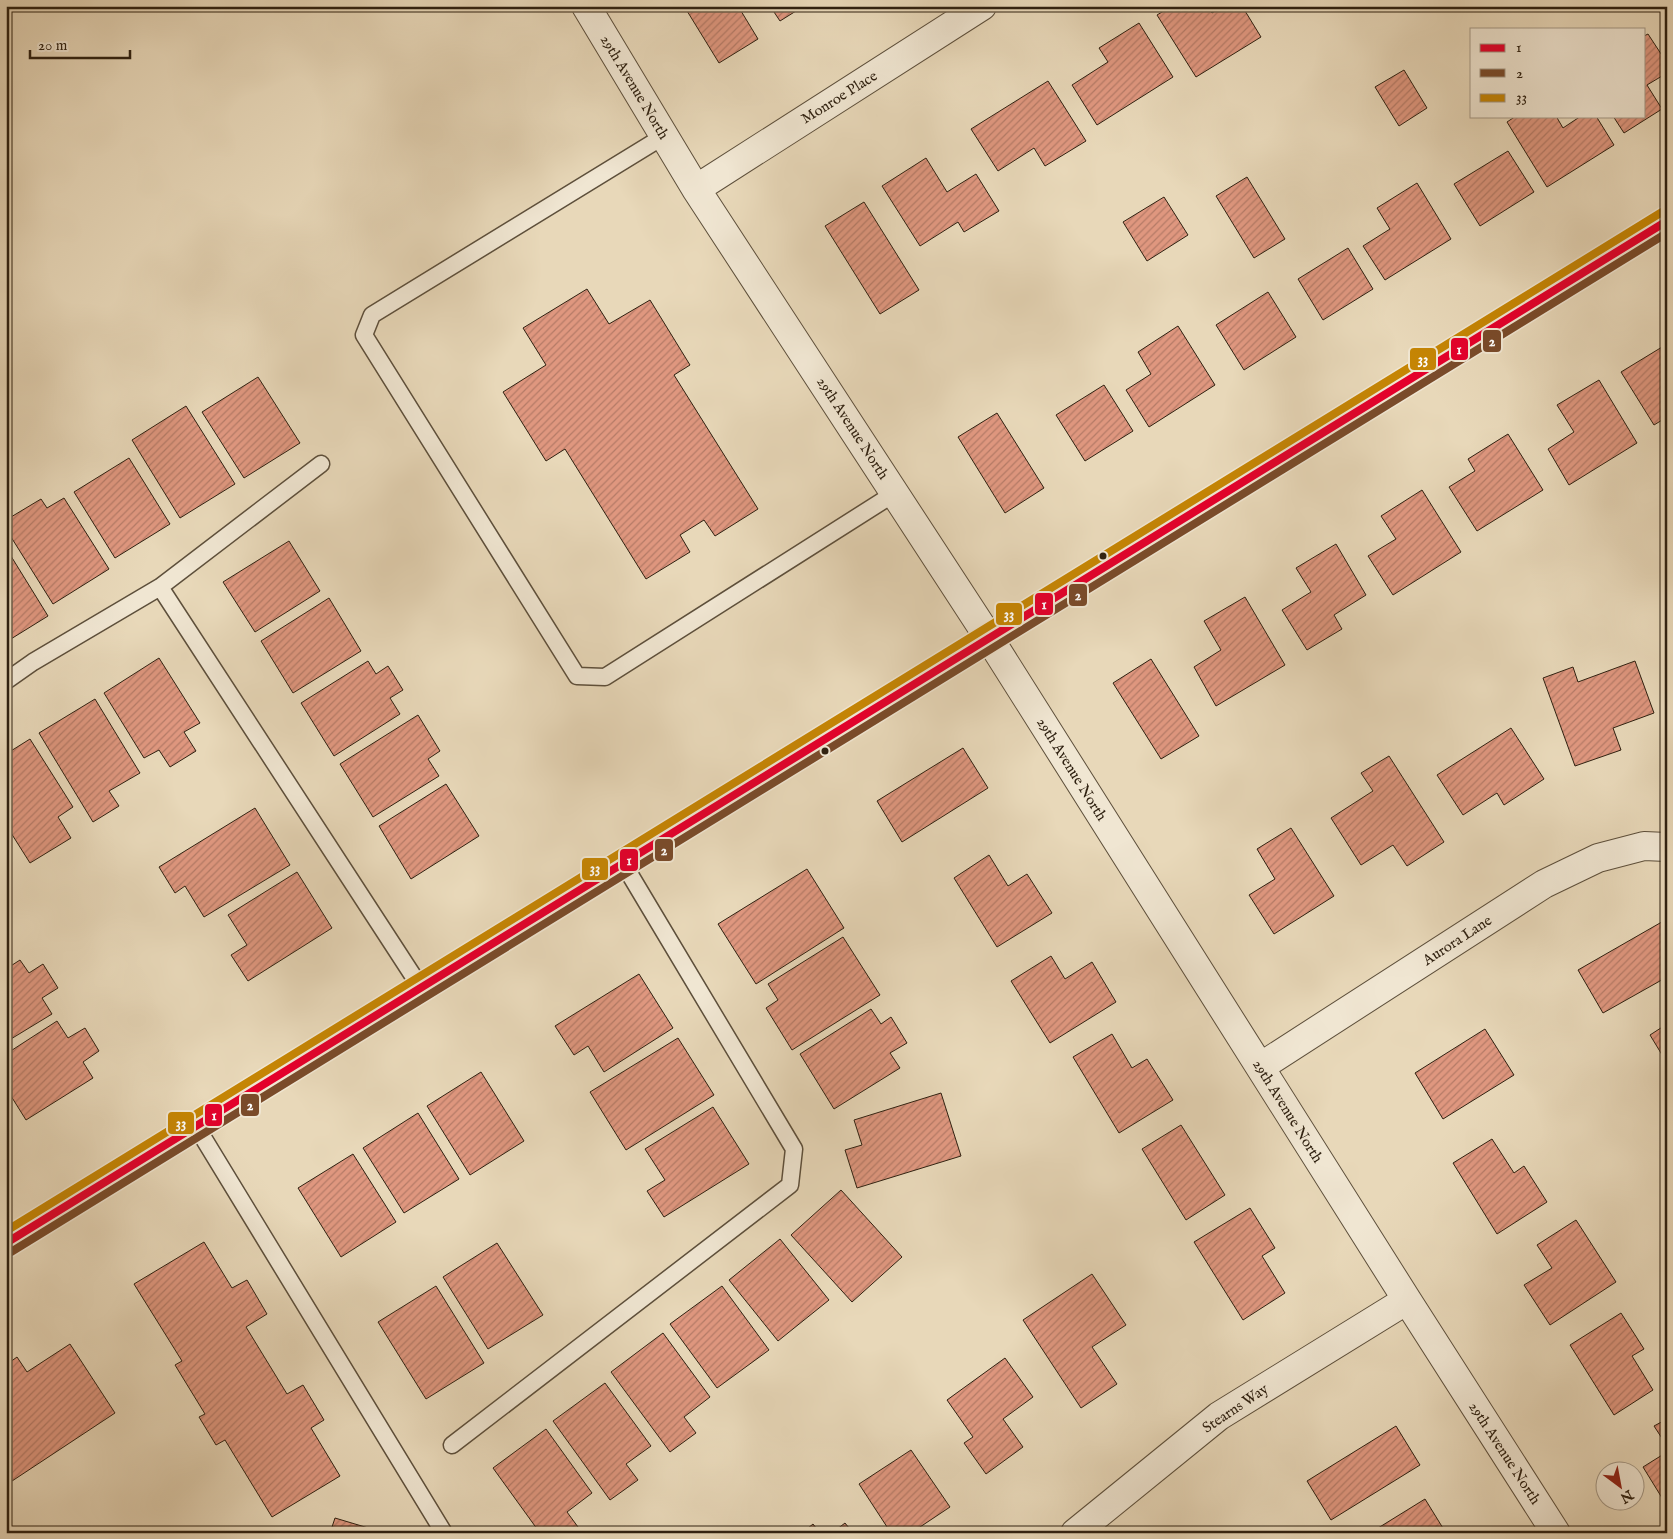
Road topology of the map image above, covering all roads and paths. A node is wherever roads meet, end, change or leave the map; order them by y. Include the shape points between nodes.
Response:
1 (586, 6) edge
2 (982, 6) edge
3 (664, 136) junction
4 (696, 189) junction
5 (1667, 221) edge
6 (321, 464) dead end
7 (895, 493) junction
8 (160, 587) junction
9 (989, 638) junction
10 (6, 680) edge
11 (1667, 847) edge
12 (624, 863) junction
13 (421, 988) junction
14 (1260, 1067) junction
15 (196, 1126) junction
16 (6, 1242) edge
17 (1407, 1300) junction
18 (452, 1445) dead end
19 (444, 1533) edge
20 (1075, 1533) edge
21 (1556, 1533) edge

1 - 3 street, 29th Avenue North
2 - 4 street, Monroe Place
3 - 4 street, 29th Avenue North
3 - 7 lane via 372,315 364,335 577,676 605,677
4 - 7 street, 29th Avenue North
5 - 9 street
6 - 8 lane
7 - 9 street, 29th Avenue North
8 - 10 lane
8 - 13 lane
9 - 12 street
9 - 14 street, 29th Avenue North
11 - 14 street, Aurora Lane via 1644,846 1598,858 1544,884
12 - 13 street
12 - 18 lane via 794,1149 790,1186
13 - 15 street
14 - 17 street, 29th Avenue North
15 - 16 street
15 - 19 lane
17 - 20 street, Stearns Way via 1219,1416
17 - 21 street, 29th Avenue North

